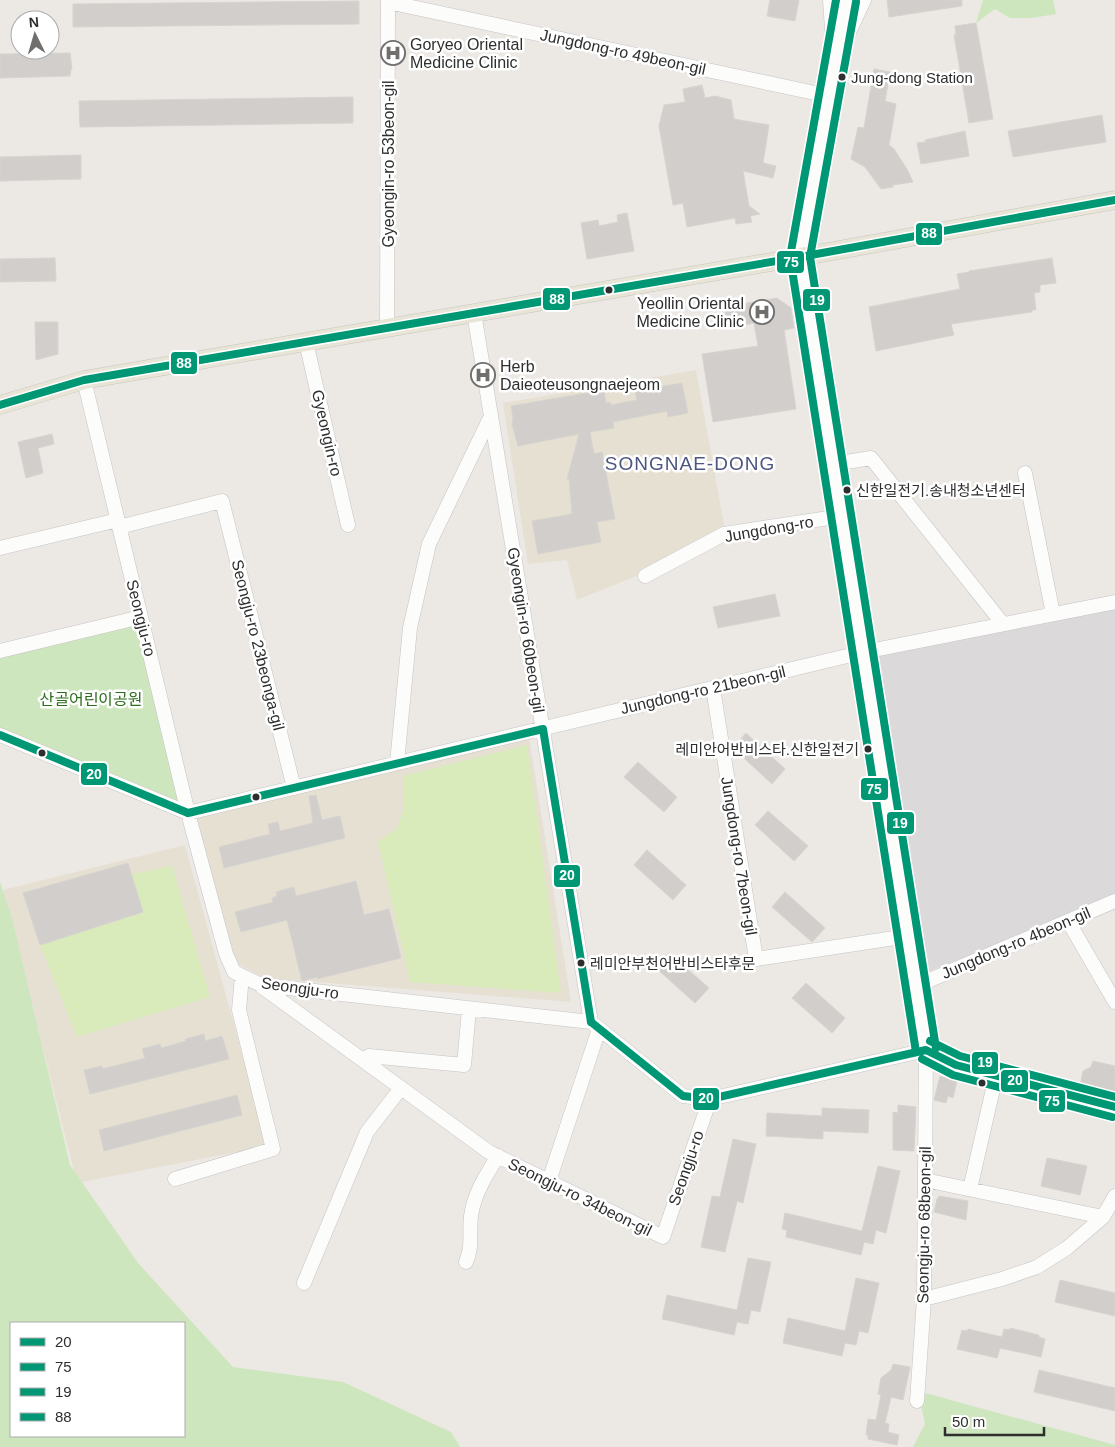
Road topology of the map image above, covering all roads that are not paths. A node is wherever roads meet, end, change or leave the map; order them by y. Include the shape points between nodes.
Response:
1 (830, 0) edge
2 (846, 0) edge
3 (864, 0) edge
4 (388, 1) edge
5 (835, 64) junction
6 (829, 96) junction
7 (1115, 200) edge
8 (800, 257) junction
9 (474, 313) junction
10 (387, 328) junction
11 (306, 342) junction
12 (84, 380) junction
13 (0, 405) edge
14 (491, 416) junction
15 (834, 464) junction
16 (1025, 472) dead end
17 (842, 516) junction
18 (119, 523) junction
19 (348, 524) dead end
20 (0, 548) edge
21 (645, 576) dead end
22 (1115, 602) edge
23 (1053, 614) junction
24 (141, 617) junction
25 (1003, 624) junction
26 (0, 651) edge
27 (864, 652) junction
28 (712, 688) junction
29 (543, 729) junction
30 (0, 734) edge
31 (397, 763) junction
32 (294, 788) junction
33 (188, 813) junction
34 (1115, 901) edge
35 (1068, 921) junction
36 (908, 936) junction
37 (242, 976) junction
38 (261, 986) junction
39 (916, 986) junction
40 (1115, 1002) edge
41 (469, 1009) junction
42 (595, 1026) junction
43 (926, 1050) junction
44 (364, 1060) junction
45 (996, 1076) junction
46 (402, 1088) junction
47 (710, 1099) junction
48 (1115, 1107) edge
49 (498, 1156) junction
50 (175, 1179) dead end
51 (925, 1180) junction
52 (549, 1181) junction
53 (970, 1189) junction
54 (1115, 1196) edge
55 (1103, 1217) junction
56 (663, 1237) joint
57 (466, 1262) dead end
58 (304, 1283) dead end
59 (924, 1299) junction
60 (917, 1401) dead end

1 - 5 street
2 - 5 street
3 - 5 street
4 - 6 street, Jungdong-ro 49beon-gil
4 - 10 street, Gyeongin-ro 53beon-gil
5 - 6 street
6 - 8 street
7 - 8 main road
8 - 9 main road
8 - 15 street
9 - 10 main road
9 - 14 street, Gyeongin-ro 60beon-gil
10 - 11 main road
11 - 12 main road
11 - 19 street, Gyeongin-ro
12 - 13 main road
12 - 18 street, Seongju-ro
14 - 29 street, Gyeongin-ro 60beon-gil
14 - 31 street via 429,544 410,628
15 - 17 street
15 - 25 street via 871,458
16 - 23 street
17 - 21 street, Jungdong-ro via 724,534
17 - 27 street
18 - 20 street
18 - 24 street, Seongju-ro
18 - 32 street, Seongju-ro 23beonga-gil via 222,502
22 - 23 street, Jungdong-ro 21beon-gil
23 - 25 street, Jungdong-ro 21beon-gil
24 - 26 street
24 - 33 street, Seongju-ro
25 - 27 street, Jungdong-ro 21beon-gil
27 - 28 street, Jungdong-ro 21beon-gil
27 - 36 street
28 - 29 street, Jungdong-ro 21beon-gil
28 - 36 street, Jungdong-ro 7beon-gil via 756,959
29 - 31 street, Jungdong-ro 21beon-gil
29 - 42 street, Gyeongin-ro 60beon-gil
30 - 33 street
31 - 32 street, Jungdong-ro 21beon-gil
32 - 33 street, Jungdong-ro 21beon-gil
33 - 37 street, Seongju-ro via 226,954 234,972
34 - 35 street, Jungdong-ro 4beon-gil
35 - 39 street, Jungdong-ro 4beon-gil
35 - 40 street
36 - 39 street
37 - 38 street, Seongju-ro
37 - 50 street via 239,1010 273,1149
38 - 41 street, Seongju-ro
38 - 44 street, Seongju-ro 34beon-gil
39 - 43 street
41 - 42 street, Seongju-ro
41 - 44 street via 464,1065 369,1056
42 - 47 street via 683,1096
42 - 52 street
43 - 45 street via 956,1065
43 - 47 street
43 - 51 street, Seongju-ro 68beon-gil
44 - 46 street, Seongju-ro 34beon-gil
45 - 48 street
45 - 53 street
46 - 49 street, Seongju-ro 34beon-gil
46 - 58 street via 367,1132
47 - 56 street, Seongju-ro
49 - 52 street, Seongju-ro 34beon-gil
49 - 57 street, Seongju-ro 34beon-gil via 481,1184 471,1216
51 - 53 street
51 - 59 street, Seongju-ro 68beon-gil
52 - 56 street, Seongju-ro 34beon-gil
53 - 55 street
54 - 55 street
55 - 59 street via 1067,1248 1037,1267
59 - 60 street, Seongju-ro 68beon-gil

